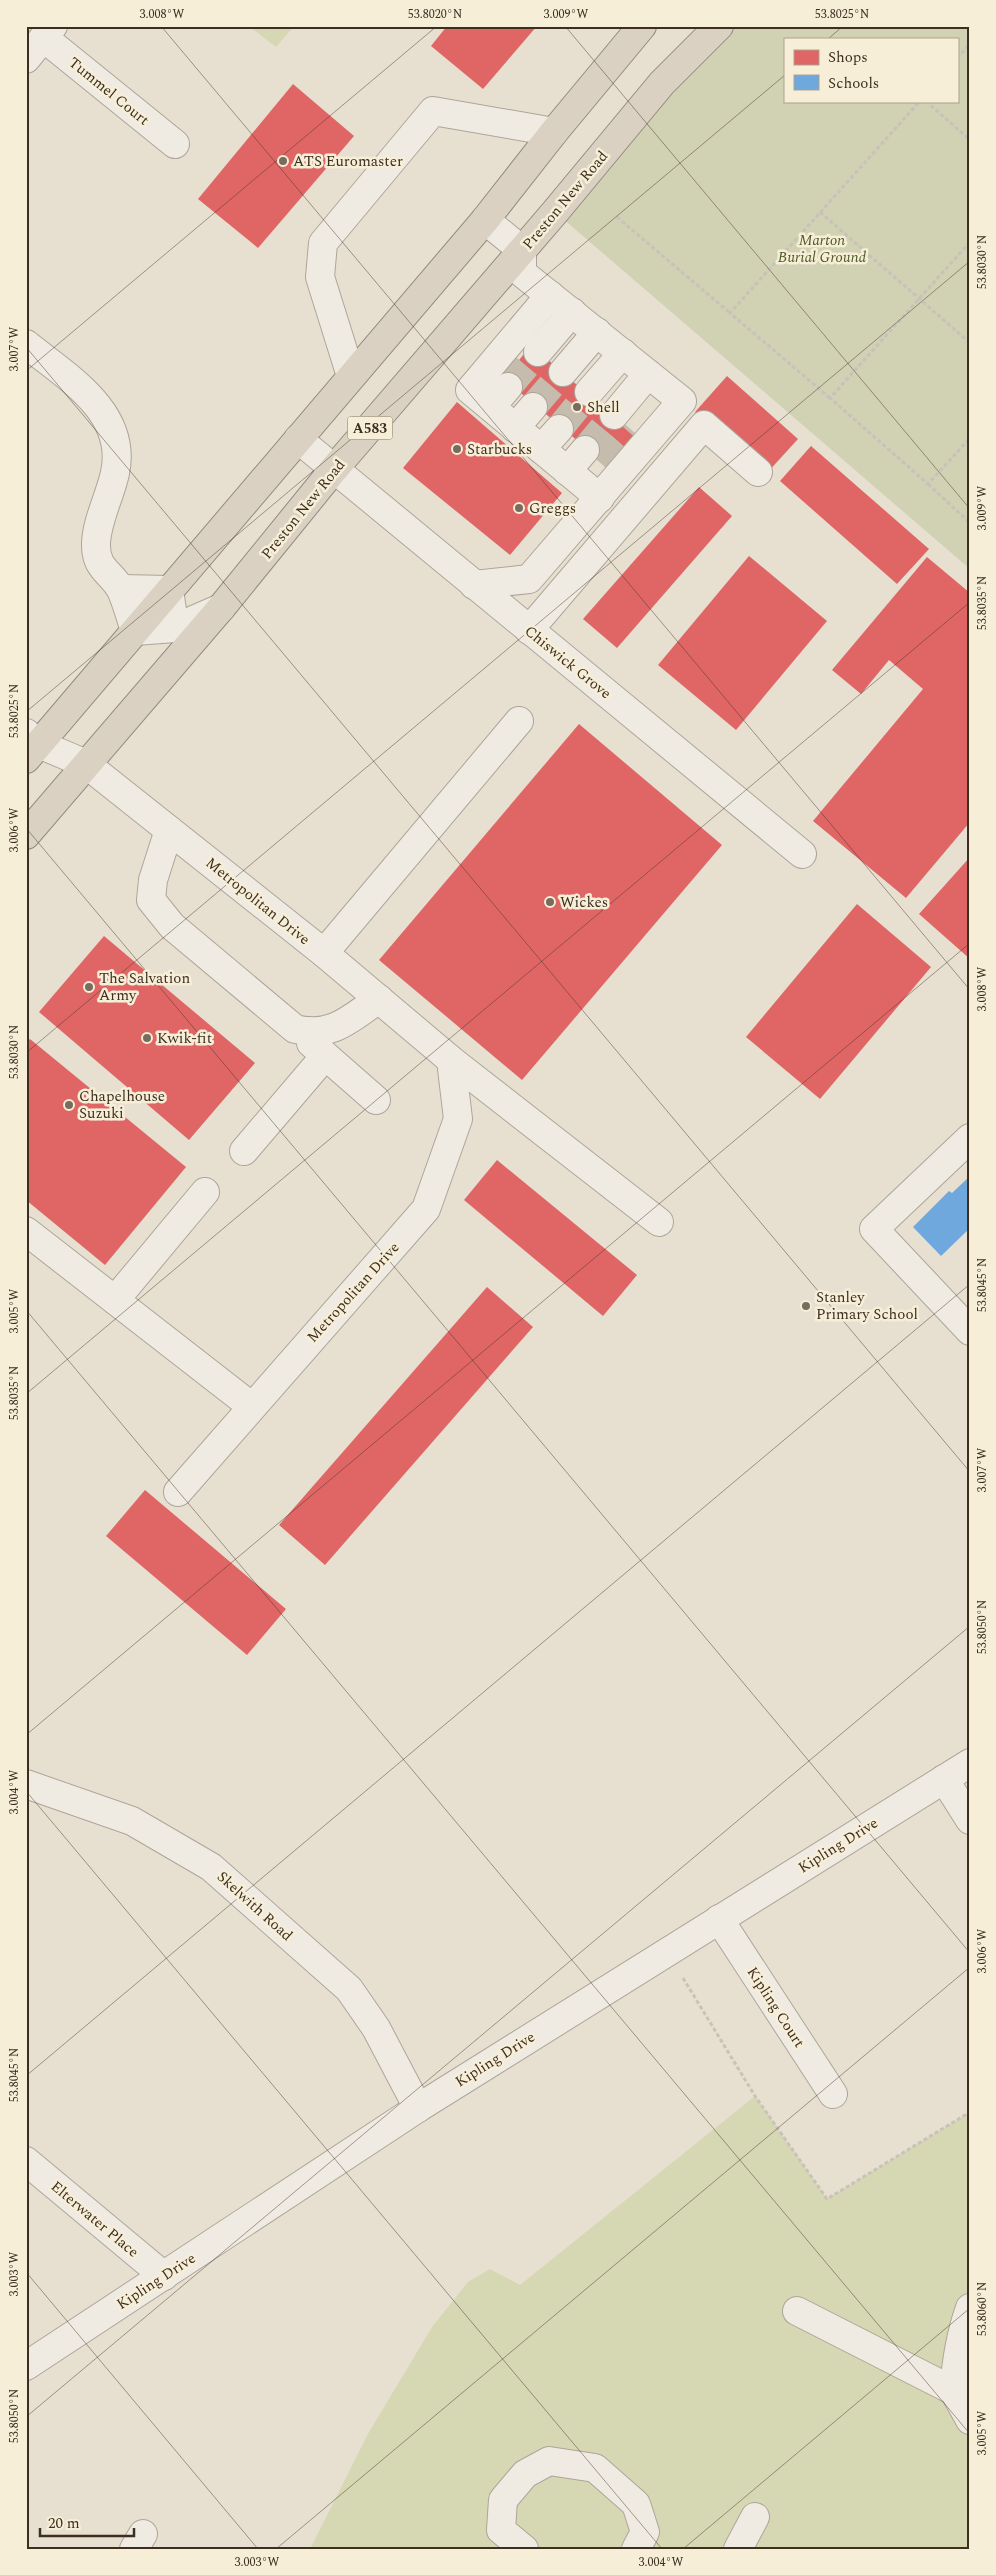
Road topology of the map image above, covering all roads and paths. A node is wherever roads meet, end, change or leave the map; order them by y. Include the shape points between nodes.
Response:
1 (642, 26) edge
2 (719, 26) edge
3 (48, 32) edge
4 (970, 44) edge
5 (958, 57) edge
6 (26, 59) edge
7 (919, 102) edge
8 (927, 102) edge
9 (554, 132) junction
10 (970, 140) edge
11 (175, 144) dead end
12 (820, 212) junction
13 (617, 218) dead end
14 (485, 220) junction
15 (970, 242) edge
16 (522, 250) junction
17 (550, 295) junction
18 (918, 299) junction
19 (572, 312) junction
20 (730, 313) junction
21 (597, 332) junction
22 (970, 343) edge
23 (26, 344) edge
24 (538, 352) tunnel mouth
25 (623, 353) junction
26 (563, 372) tunnel mouth
27 (648, 374) junction
28 (351, 376) junction
29 (508, 387) tunnel mouth
30 (670, 391) junction
31 (589, 392) tunnel mouth
32 (830, 398) junction
33 (491, 407) junction
34 (533, 407) tunnel mouth
35 (614, 415) tunnel mouth
36 (515, 428) junction
37 (559, 429) tunnel mouth
38 (635, 433) tunnel mouth
39 (970, 438) edge
40 (298, 439) junction
41 (541, 448) junction
42 (585, 450) tunnel mouth
43 (606, 467) tunnel mouth
44 (334, 469) junction
45 (567, 471) junction
46 (758, 472) dead end
47 (928, 484) junction
48 (594, 493) junction
49 (970, 523) edge
50 (474, 585) junction
51 (121, 589) junction
52 (169, 590) junction
53 (221, 608) junction
54 (175, 628) junction
55 (529, 630) junction
56 (135, 631) junction
57 (166, 672) junction
58 (519, 721) dead end
59 (30, 746) edge
60 (86, 764) junction
61 (169, 830) junction
62 (26, 835) edge
63 (802, 854) dead end
64 (324, 953) junction
65 (378, 999) junction
66 (295, 1029) junction
67 (326, 1056) junction
68 (450, 1060) junction
69 (376, 1100) dead end
70 (970, 1138) edge
71 (244, 1152) dead end
72 (205, 1192) dead end
73 (660, 1222) dead end
74 (26, 1231) edge
75 (115, 1300) junction
76 (970, 1331) edge
77 (251, 1406) junction
78 (178, 1492) dead end
79 (970, 1763) edge
80 (944, 1778) junction
81 (26, 1784) edge
82 (970, 1820) edge
83 (719, 1919) junction
84 (667, 1952) junction
85 (833, 2094) dead end
86 (418, 2108) junction
87 (970, 2112) edge
88 (26, 2161) edge
89 (164, 2276) junction
90 (970, 2308) edge
91 (797, 2312) dead end
92 (26, 2366) edge
93 (954, 2391) junction
94 (970, 2420) edge
95 (755, 2516) dead end
96 (640, 2540) edge
97 (524, 2549) edge
98 (738, 2549) edge

1 - 9 highway
2 - 16 highway, Preston New Road / A583 via 662,84
3 - 6 street
3 - 11 street, Tummel Court
4 - 5 path
7 - 12 path
8 - 10 path
9 - 14 highway
9 - 28 street via 432,111 410,137 323,243 320,277
12 - 18 path
12 - 20 path
13 - 20 path
14 - 16 street
14 - 28 highway
15 - 18 path
16 - 17 street via 522,273
16 - 44 highway, Preston New Road / A583
17 - 19 street
17 - 33 street via 470,390
18 - 22 path
18 - 32 path
19 - 21 street
19 - 24 street
20 - 32 path
21 - 25 street
21 - 26 street
23 - 51 street via 84,392 108,418 117,440 115,471 96,543 100,567
25 - 27 street
25 - 31 street
27 - 30 street
27 - 35 street
28 - 40 highway
29 - 33 street
30 - 38 street
30 - 48 street via 682,400
32 - 47 path
33 - 36 street
34 - 36 street
36 - 41 street
37 - 41 street
39 - 47 path
40 - 44 street, Chiswick Grove
40 - 52 highway
41 - 45 street
42 - 45 street
43 - 48 street
44 - 50 street, Chiswick Grove
44 - 53 highway, Preston New Road / A583
45 - 48 street
46 - 55 street via 704,425
47 - 49 path
48 - 50 street via 529,580
50 - 55 street, Chiswick Grove
51 - 52 street
51 - 56 street
52 - 54 street
52 - 56 highway
53 - 54 street
53 - 57 highway, Preston New Road / A583
54 - 56 street
54 - 57 street
55 - 63 street, Chiswick Grove
56 - 59 highway
57 - 60 highway, Preston New Road / A583
58 - 64 street
59 - 60 street, Metropolitan Drive
60 - 61 street, Metropolitan Drive
60 - 62 highway, Preston New Road / A583
61 - 64 street, Metropolitan Drive
61 - 66 street via 153,880 151,900 172,926
64 - 65 street, Metropolitan Drive
65 - 66 street via 326,1032
65 - 68 street, Metropolitan Drive
66 - 67 street
67 - 69 street
67 - 71 street
68 - 73 street, Metropolitan Drive
68 - 77 street, Metropolitan Drive via 458,1119 426,1209
70 - 76 street via 874,1229
72 - 75 street
74 - 75 street
75 - 77 street
77 - 78 street, Metropolitan Drive
79 - 80 street, Kipling Drive
80 - 82 street
80 - 83 street, Kipling Drive
81 - 86 street, Skelwith Road via 132,1821 211,1867 349,1989 376,2028
83 - 84 street, Kipling Drive
83 - 85 street, Kipling Court
84 - 86 street, Kipling Drive
84 - 87 path via 755,2096 827,2199
86 - 89 street, Kipling Drive
88 - 89 street, Elterwater Place
89 - 92 street, Kipling Drive
90 - 93 street via 956,2361
91 - 93 street
93 - 94 street
95 - 98 street
96 - 97 street via 636,2504 595,2468 549,2461 525,2474 503,2500 501,2530

